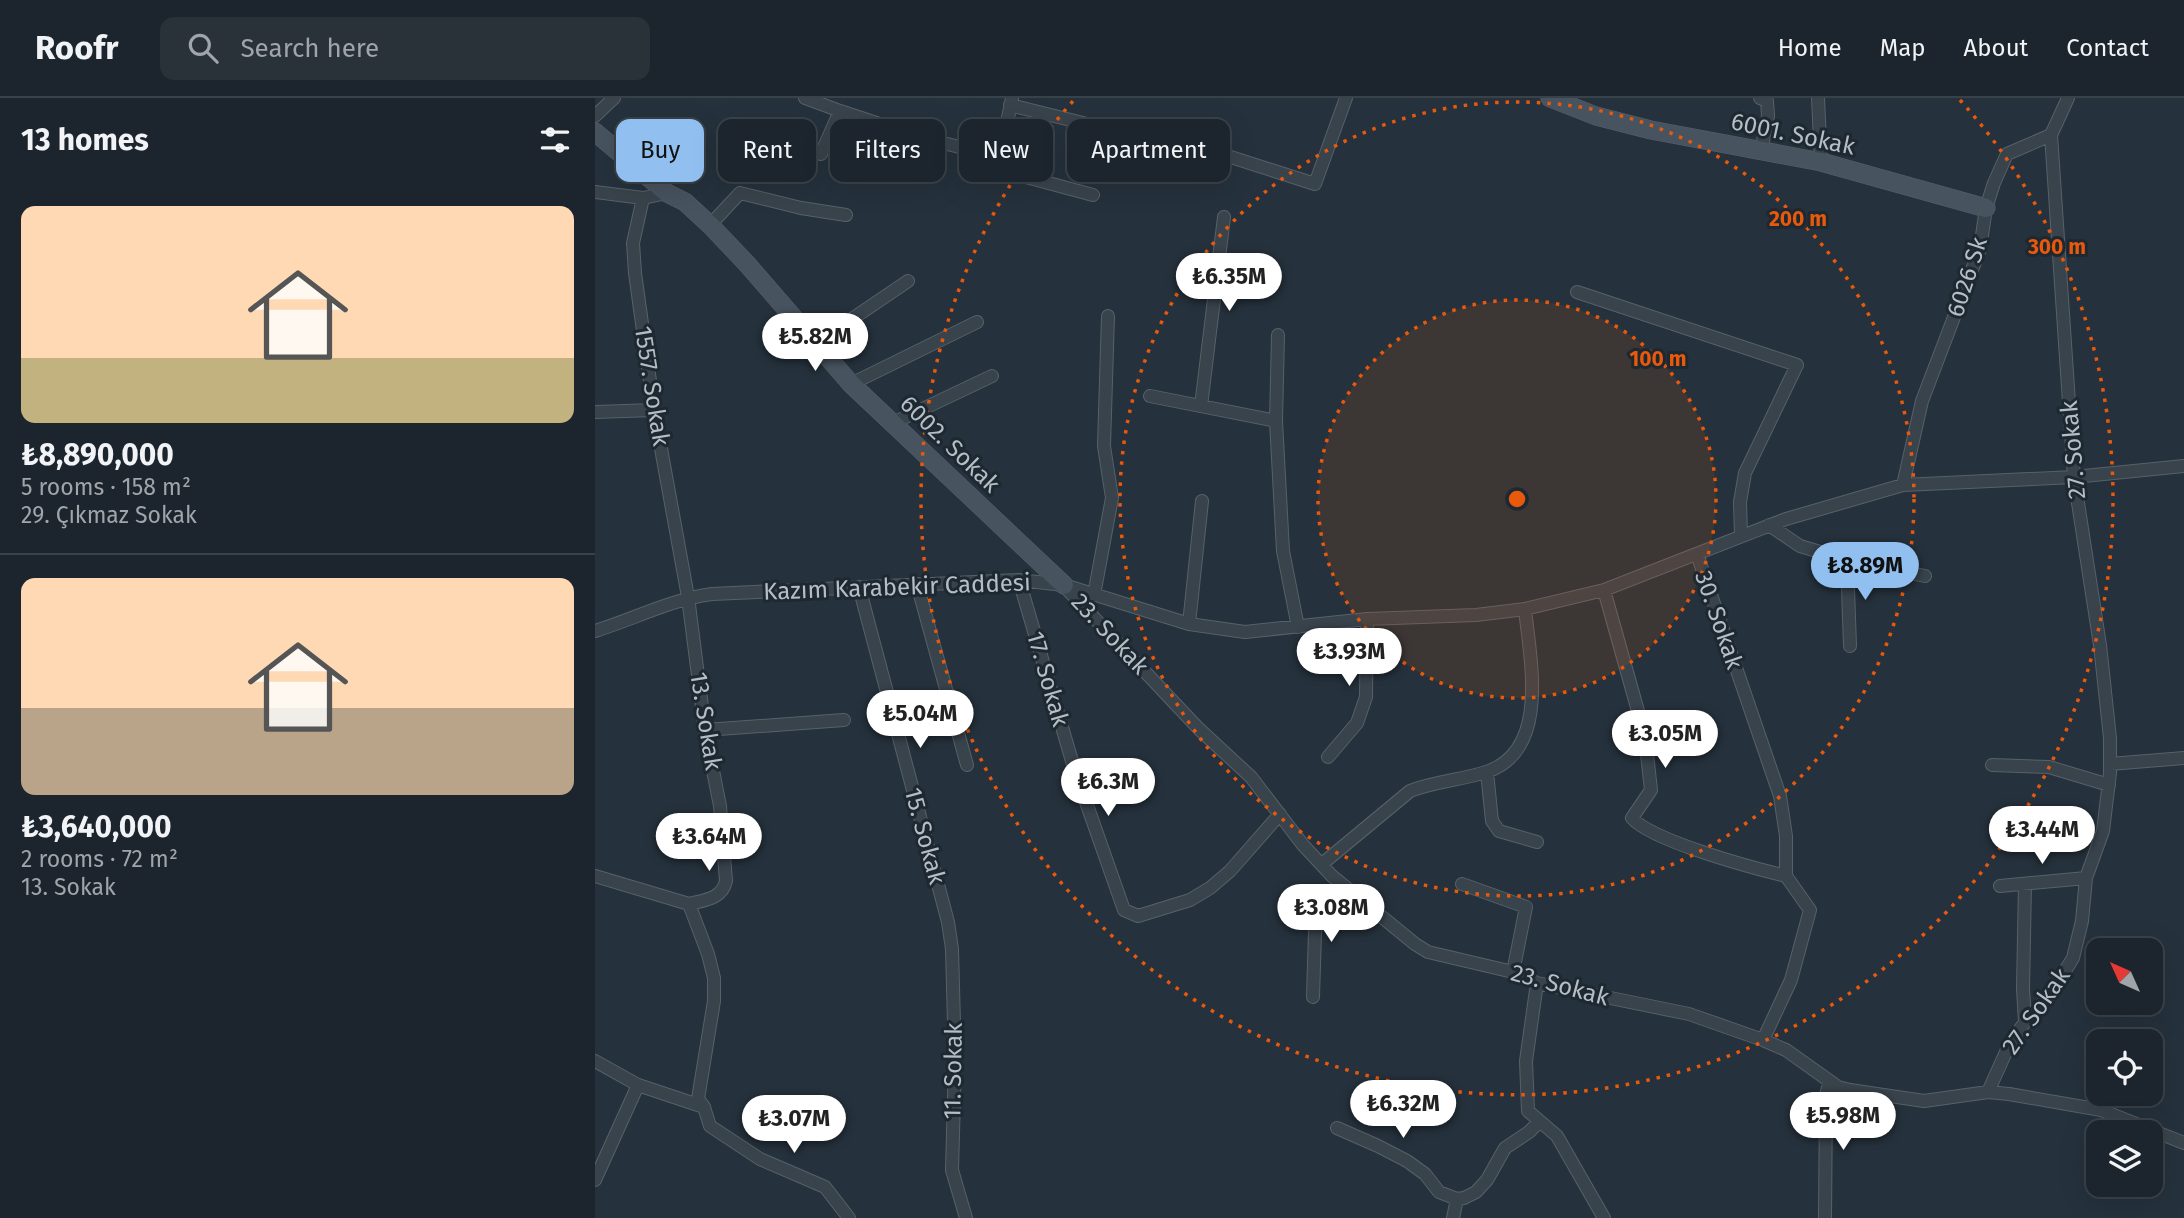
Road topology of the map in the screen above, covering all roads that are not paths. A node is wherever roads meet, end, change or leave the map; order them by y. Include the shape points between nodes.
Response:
1 (614, 98) edge
2 (805, 98) edge
3 (1346, 98) edge
4 (1760, 98) edge
5 (1818, 98) edge
6 (2069, 98) edge
7 (1556, 99) edge
8 (1011, 102) edge
9 (840, 111) junction
10 (595, 116) edge
11 (595, 132) edge
12 (2051, 135) junction
13 (959, 147) edge
14 (1761, 151) junction
15 (821, 154) dead end
16 (1821, 162) junction
17 (1044, 182) edge
18 (595, 192) edge
19 (667, 193) junction
20 (1093, 195) dead end
21 (643, 198) junction
22 (1986, 208) junction
23 (846, 215) dead end
24 (1224, 217) dead end
25 (710, 225) junction
26 (908, 281) dead end
27 (1577, 292) dead end
28 (1108, 316) dead end
29 (977, 323) dead end
30 (1278, 335) dead end
31 (815, 344) junction
32 (992, 376) dead end
33 (851, 384) junction
34 (1150, 396) dead end
35 (1201, 406) junction
36 (654, 410) junction
37 (595, 412) edge
38 (1276, 421) junction
39 (893, 423) junction
40 (2184, 466) edge
41 (2074, 477) junction
42 (1903, 485) junction
43 (1202, 501) dead end
44 (1769, 525) junction
45 (1741, 536) junction
46 (1697, 554) junction
47 (1847, 560) junction
48 (1925, 576) dead end
49 (1019, 580) junction
50 (917, 584) junction
51 (1064, 585) junction
52 (859, 587) junction
53 (1604, 590) junction
54 (1094, 595) junction
55 (688, 597) junction
56 (1525, 609) junction
57 (1367, 619) junction
58 (1189, 624) junction
59 (1298, 627) junction
60 (595, 631) edge
61 (1850, 646) dead end
62 (844, 720) dead end
63 (705, 730) junction
64 (1328, 757) dead end
65 (2184, 758) edge
66 (2110, 764) junction
67 (967, 765) dead end
68 (1992, 765) dead end
69 (1487, 772) junction
70 (2109, 785) junction
71 (1280, 814) junction
72 (1537, 842) dead end
73 (1322, 864) junction
74 (595, 876) edge
75 (1786, 876) junction
76 (2085, 878) junction
77 (1462, 884) dead end
78 (2025, 884) junction
79 (2000, 886) dead end
80 (1349, 891) junction
81 (689, 904) junction
82 (948, 922) joint
83 (1513, 972) junction
84 (1537, 983) junction
85 (1313, 997) dead end
86 (2025, 1021) junction
87 (1763, 1040) junction
88 (595, 1061) edge
89 (1830, 1081) junction
90 (638, 1085) junction
91 (1988, 1092) junction
92 (704, 1107) junction
93 (1539, 1122) junction
94 (1337, 1128) dead end
95 (2184, 1143) edge
96 (595, 1180) edge
97 (1457, 1199) junction
98 (849, 1218) edge
99 (966, 1218) edge
100 (1453, 1218) edge
101 (1604, 1218) edge
102 (1825, 1218) edge

1 - 10 street
2 - 9 street
3 - 8 street via 1315,184 1187,143 1099,127
4 - 14 street via 1767,102 1768,116
5 - 16 street
6 - 12 street
7 - 14 street, 6001. Sokak via 1651,131
9 - 13 street
9 - 15 street
11 - 19 street, 6002. Sokak
12 - 22 street, 6026 Sk via 2007,154
12 - 41 street, 27. Sokak
14 - 16 street, 6001. Sokak
16 - 22 street, 6001. Sokak
17 - 20 street
18 - 21 street
19 - 21 street
19 - 25 street, 6002. Sokak via 685,202
21 - 36 street, 1557. Sokak via 633,255
22 - 42 street, 6026 Sk via 1980,249 1923,401
23 - 25 street via 740,193
24 - 35 street
25 - 31 street, 6002. Sokak
26 - 31 street
27 - 45 street via 1797,365 1745,473 1739,502
28 - 54 street via 1104,446 1112,498
29 - 33 street
30 - 38 street
31 - 33 street, 6002. Sokak
32 - 39 street
33 - 39 street, 6002. Sokak
34 - 35 street
35 - 38 street
36 - 37 street
36 - 55 street, 1557. Sokak
38 - 59 street via 1283,551
39 - 51 street, 6002. Sokak
40 - 41 street, Kazım Karabekir Caddesi
41 - 42 street, Kazım Karabekir Caddesi
41 - 66 street, 27. Sokak via 2100,645
42 - 44 street, Kazım Karabekir Caddesi
43 - 58 street
44 - 45 street, Kazım Karabekir Caddesi
44 - 47 street via 1800,546
45 - 46 street, Kazım Karabekir Caddesi
46 - 53 street, Kazım Karabekir Caddesi
46 - 75 street, 30. Sokak via 1780,796
47 - 48 street
47 - 61 street
49 - 50 street, Kazım Karabekir Caddesi
49 - 51 street, Kazım Karabekir Caddesi
49 - 71 street, 17. Sokak via 1074,768 1124,910 1138,916 1190,900 1230,871
50 - 52 street, Kazım Karabekir Caddesi
50 - 67 street
51 - 54 street, Kazım Karabekir Caddesi
51 - 71 street, 23. Sokak via 1199,729 1251,777
52 - 55 street, Kazım Karabekir Caddesi
52 - 82 street, 15. Sokak
53 - 56 street, Kazım Karabekir Caddesi
53 - 75 street via 1645,736 1651,790 1632,818 1669,839
54 - 58 street, Kazım Karabekir Caddesi
55 - 60 street, Kazım Karabekir Caddesi
55 - 63 street, 13. Sokak
56 - 57 street, Kazım Karabekir Caddesi
56 - 69 street via 1531,718 1516,751
57 - 59 street, Kazım Karabekir Caddesi
57 - 64 street via 1366,696 1357,723
58 - 59 street, Kazım Karabekir Caddesi via 1245,632
62 - 63 street
63 - 81 street, 13. Sokak via 720,806 726,881 718,896
65 - 66 street
66 - 70 street, 27. Sokak
68 - 70 street via 2036,764
69 - 72 street via 1492,821 1499,831
69 - 73 street via 1410,791
70 - 76 street, 27. Sokak via 2103,831
71 - 73 street, 23. Sokak
73 - 80 street, 23. Sokak
74 - 81 street
75 - 87 street via 1810,910 1791,980
76 - 78 street
76 - 86 street, 27. Sokak via 2073,958 2050,995
77 - 83 street via 1526,907
78 - 79 street
78 - 86 street
80 - 83 street, 23. Sokak via 1428,952
80 - 85 street via 1318,918
81 - 92 street via 713,978 714,1000 698,1088
82 - 99 street, 11. Sokak via 955,1061 952,1170
83 - 84 street, 23. Sokak
84 - 87 street, 23. Sokak via 1689,1014
84 - 93 street via 1526,1061 1528,1111
86 - 91 street, 27. Sokak
87 - 89 street, 23. Sokak
88 - 90 street
89 - 91 street, 23. Sokak via 1850,1090 1924,1101
89 - 102 street
90 - 92 street
90 - 96 street
91 - 95 street, 23. Sokak via 2101,1110
92 - 98 street via 710,1126 719,1133 760,1159 825,1187
93 - 97 street via 1504,1148 1476,1192
93 - 101 street via 1556,1136
94 - 97 street via 1407,1161 1439,1192
97 - 100 street

